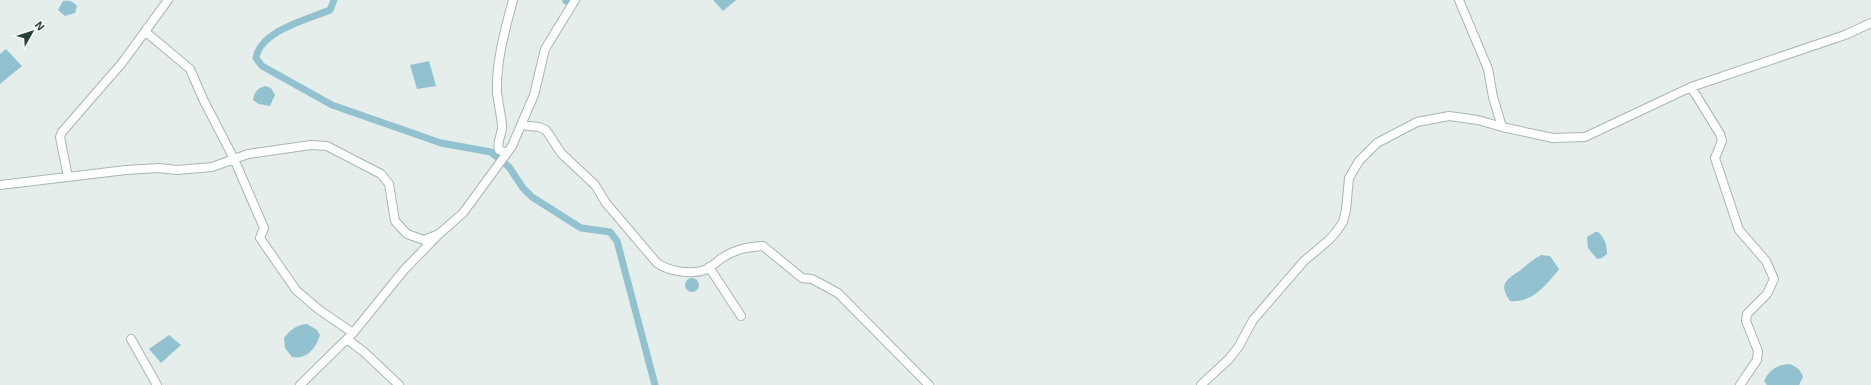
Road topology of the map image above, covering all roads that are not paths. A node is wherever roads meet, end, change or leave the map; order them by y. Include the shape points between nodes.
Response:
1 (168, 0) edge
2 (513, 0) edge
3 (574, 0) edge
4 (1459, 0) edge
5 (1871, 23) edge
6 (146, 28) junction
7 (1691, 87) junction
8 (521, 125) junction
9 (1502, 127) junction
10 (506, 153) junction
11 (234, 159) junction
12 (68, 177) junction
13 (0, 185) edge
14 (439, 234) junction
15 (709, 267) junction
16 (741, 316) dead end
17 (350, 336) junction
18 (131, 339) dead end
19 (157, 385) edge
20 (300, 385) edge
21 (399, 385) edge
22 (929, 385) edge
23 (1201, 385) edge
24 (1740, 385) edge

1 - 6 street
2 - 10 street via 501,48 498,76 498,105 502,126 498,148
3 - 8 street via 545,49 534,95
4 - 9 street via 1488,69
5 - 7 street via 1845,35
6 - 11 street via 146,33 190,69
6 - 12 street via 122,63 62,132 60,137
7 - 9 street via 1585,137 1553,138
7 - 24 street via 1720,134 1722,141 1715,158 1739,230 1766,261 1774,279 1767,294 1747,314 1746,321 1758,351 1757,360
8 - 10 street
8 - 15 street via 539,126 546,130 561,154 595,184 606,203 663,268 690,272
9 - 23 street via 1449,116 1417,122 1377,142 1359,161 1349,178 1346,210 1343,222 1336,232 1304,260 1253,320 1229,359
10 - 14 street via 463,213
11 - 12 street via 212,166 177,170 126,170
11 - 14 street via 311,145 327,146 381,174 389,184 395,221 407,234 424,240
11 - 17 street via 264,228 260,238 296,290
12 - 13 street
14 - 17 street via 404,270
15 - 16 street
15 - 22 street via 723,257 746,247 763,246 802,278 812,279 838,293
17 - 20 street
17 - 21 street
18 - 19 street

